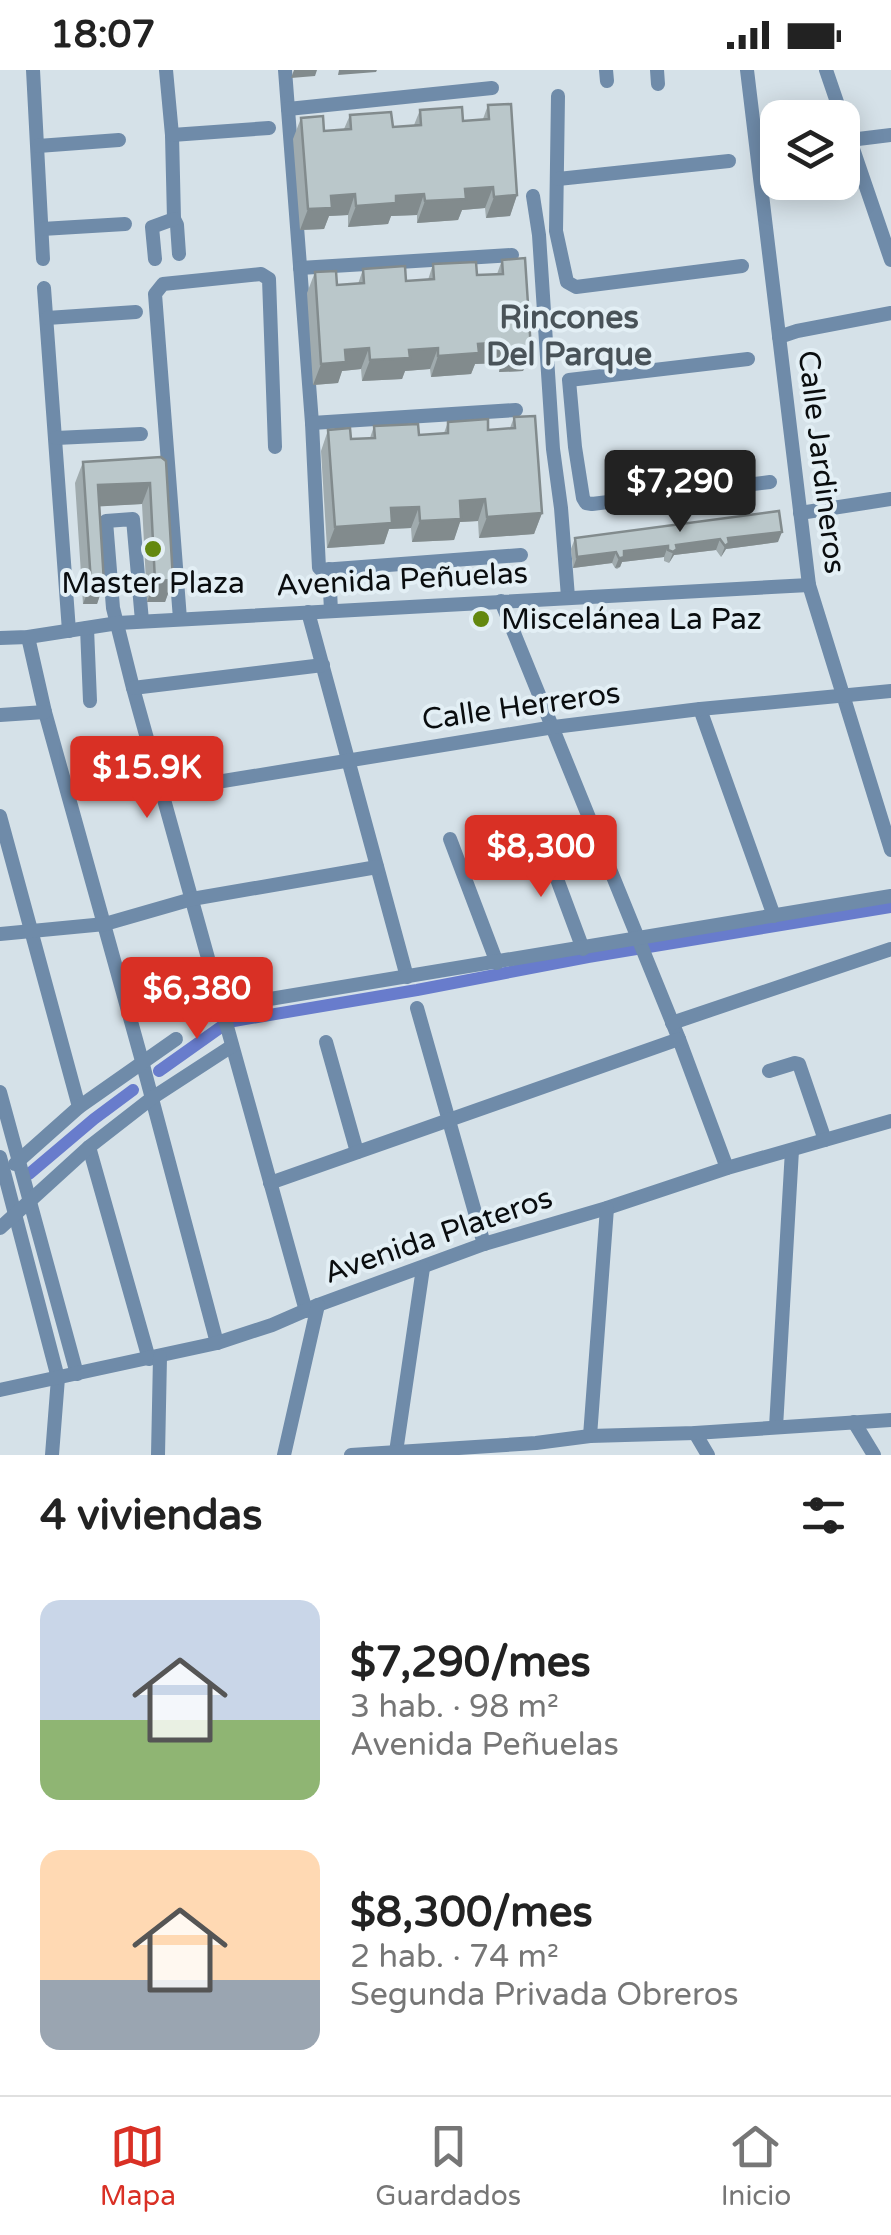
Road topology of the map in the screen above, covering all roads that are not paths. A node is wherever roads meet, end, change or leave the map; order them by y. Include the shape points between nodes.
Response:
1 (34, 70) edge
2 (166, 70) edge
3 (285, 70) edge
4 (747, 70) edge
5 (826, 70) edge
6 (492, 88) dead end
7 (558, 96) dead end
8 (836, 100) edge
9 (288, 109) junction
10 (270, 128) dead end
11 (172, 135) junction
12 (891, 135) edge
13 (860, 139) edge
14 (119, 140) dead end
15 (38, 146) junction
16 (729, 162) dead end
17 (860, 169) edge
18 (558, 179) junction
19 (533, 196) dead end
20 (891, 207) edge
21 (874, 210) junction
22 (174, 219) junction
23 (125, 224) dead end
24 (42, 230) junction
25 (557, 238) junction
26 (539, 241) junction
27 (179, 254) dead end
28 (512, 255) edge
29 (43, 259) dead end
30 (156, 259) dead end
31 (891, 260) edge
32 (742, 266) dead end
33 (300, 268) junction
34 (44, 288) dead end
35 (136, 312) dead end
36 (891, 313) edge
37 (47, 318) junction
38 (779, 337) junction
39 (748, 359) dead end
40 (516, 410) dead end
41 (312, 423) junction
42 (141, 434) dead end
43 (56, 438) junction
44 (575, 440) junction
45 (553, 442) junction
46 (276, 448) dead end
47 (770, 482) dead end
48 (891, 499) edge
49 (800, 513) junction
50 (521, 555) dead end
51 (329, 569) junction
52 (809, 584) junction
53 (568, 597) junction
54 (501, 601) junction
55 (331, 610) junction
56 (308, 612) junction
57 (180, 619) junction
58 (142, 621) junction
59 (118, 623) junction
60 (87, 628) junction
61 (69, 631) junction
62 (28, 637) junction
63 (0, 638) edge
64 (323, 664) junction
65 (133, 688) junction
66 (891, 691) edge
67 (842, 696) junction
68 (90, 701) dead end
69 (700, 709) junction
70 (45, 712) junction
71 (0, 715) edge
72 (554, 727) junction
73 (348, 759) junction
74 (162, 791) junction
75 (0, 816) edge
76 (541, 836) dead end
77 (450, 838) dead end
78 (891, 850) edge
79 (376, 866) junction
80 (891, 896) edge
81 (192, 899) junction
82 (774, 916) junction
83 (104, 924) junction
84 (31, 932) junction
85 (0, 934) edge
86 (639, 943) junction
87 (583, 948) junction
88 (891, 949) edge
89 (497, 962) junction
90 (406, 977) junction
91 (416, 1008) dead end
92 (223, 1009) junction
93 (672, 1023) junction
94 (176, 1039) dead end
95 (679, 1039) junction
96 (326, 1042) dead end
97 (232, 1046) junction
98 (142, 1062) junction
99 (769, 1070) dead end
100 (0, 1092) edge
101 (152, 1098) junction
102 (79, 1107) junction
103 (448, 1119) junction
104 (891, 1121) edge
105 (824, 1140) junction
106 (89, 1148) junction
107 (792, 1150) junction
108 (357, 1152) junction
109 (0, 1156) edge
110 (19, 1161) junction
111 (727, 1168) junction
112 (2, 1176) edge
113 (270, 1183) junction
114 (30, 1202) junction
115 (607, 1208) junction
116 (15, 1215) junction
117 (0, 1228) edge
118 (484, 1244) junction
119 (422, 1268) junction
120 (312, 1308) junction
121 (217, 1343) junction
122 (154, 1358) junction
123 (77, 1374) junction
124 (58, 1378) junction
125 (0, 1390) edge
126 (891, 1420) edge
127 (854, 1422) junction
128 (776, 1427) junction
129 (695, 1433) junction
130 (590, 1436) junction
131 (540, 1449) edge
132 (387, 1453) edge
133 (52, 1455) edge
134 (158, 1455) edge
135 (284, 1455) edge
136 (350, 1455) edge
137 (708, 1455) edge
138 (874, 1455) edge

1 - 15 street
2 - 11 street
3 - 9 street
4 - 38 street, Calle Jardineros
5 - 8 street
6 - 9 street
7 - 18 street
9 - 33 street
10 - 11 street
11 - 22 street
12 - 13 street
14 - 15 street
15 - 24 street
16 - 18 street
17 - 21 street
18 - 25 street
19 - 26 street
20 - 21 street
21 - 31 street
22 - 27 street
22 - 30 street via 152,227
23 - 24 street
24 - 29 street
25 - 26 street
25 - 32 street via 566,282 576,287
26 - 45 street
28 - 33 street
33 - 41 street
34 - 37 street
35 - 37 street
36 - 38 street
37 - 43 street
38 - 49 street, Calle Jardineros
39 - 44 street via 570,380
40 - 41 street
41 - 51 street via 319,568
42 - 43 street
43 - 61 street
44 - 45 street
44 - 47 street via 586,503
45 - 53 street
46 - 57 street via 268,279 261,274 162,284 155,294
48 - 49 street
49 - 52 street, Calle Jardineros
50 - 51 street
51 - 55 street
52 - 53 street, Avenida Peñuelas
52 - 67 street, Calle Jardineros
53 - 54 street, Avenida Peñuelas
54 - 55 street, Avenida Peñuelas
54 - 72 street
55 - 56 street, Avenida Peñuelas
56 - 57 street, Avenida Peñuelas
56 - 64 street
57 - 58 street, Avenida Peñuelas
58 - 59 street, Avenida Peñuelas
58 - 59 street via 134,519 106,521
59 - 60 street, Avenida Peñuelas
59 - 65 street
60 - 61 street, Avenida Peñuelas
60 - 68 street
61 - 62 street, Avenida Peñuelas
62 - 63 street, Avenida Peñuelas
62 - 70 street
64 - 65 street
64 - 73 street
65 - 74 street
66 - 67 street, Calle Herreros
67 - 69 street, Calle Herreros
67 - 78 street, Calle Jardineros
69 - 72 street, Calle Herreros
69 - 82 street
70 - 71 street
70 - 83 street
72 - 73 street, Calle Herreros
72 - 86 street
73 - 74 street, Calle Herreros
73 - 79 street
74 - 81 street
75 - 84 street
76 - 87 street
77 - 89 street
79 - 81 street
79 - 90 street
80 - 82 street
81 - 83 street
81 - 92 street
82 - 86 street
83 - 84 street
83 - 98 street
84 - 85 street
84 - 102 street
86 - 87 street
86 - 93 street
87 - 89 street
88 - 93 street
89 - 90 street
90 - 92 street
91 - 103 street
92 - 97 street
93 - 95 street
94 - 98 street
95 - 103 street
95 - 111 street
96 - 108 street
97 - 101 street
97 - 113 street
98 - 101 street
98 - 102 street
99 - 105 street via 799,1064
100 - 110 street
101 - 106 street
101 - 121 street
102 - 110 street
103 - 108 street
103 - 118 street
104 - 105 street, Avenida Plateros
105 - 107 street, Avenida Plateros
106 - 114 street
106 - 122 street
107 - 111 street, Avenida Plateros
107 - 128 street
108 - 113 street
109 - 112 street
110 - 112 street
110 - 114 street
111 - 115 street, Avenida Plateros
112 - 116 street
113 - 120 street
114 - 116 street
114 - 123 street
115 - 118 street, Avenida Plateros
115 - 130 street
116 - 117 street
116 - 124 street
118 - 119 street, Avenida Plateros
119 - 120 street, Avenida Plateros
119 - 132 street
120 - 121 street, Avenida Plateros
120 - 135 street
121 - 122 street, Avenida Plateros
122 - 123 street, Avenida Plateros
122 - 134 street
123 - 124 street, Avenida Plateros
124 - 125 street, Avenida Plateros
124 - 133 street
126 - 127 street
127 - 128 street
127 - 138 street
128 - 129 street
129 - 130 street
129 - 137 street
130 - 131 street
131 - 132 street
132 - 136 street

